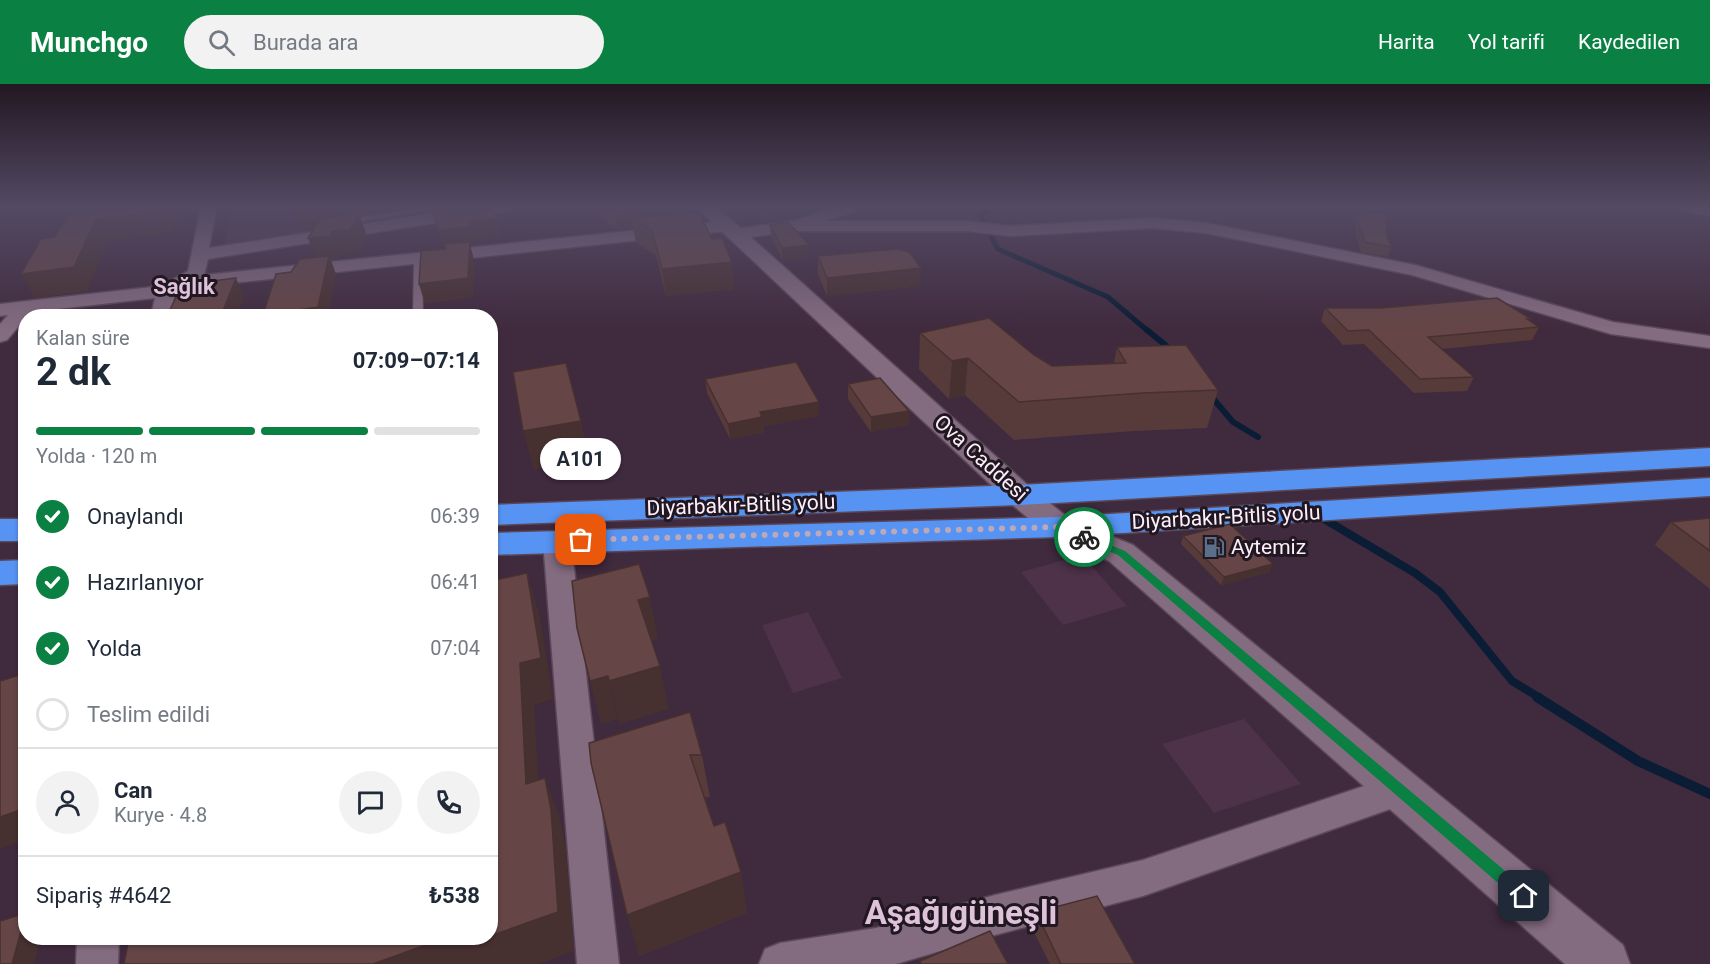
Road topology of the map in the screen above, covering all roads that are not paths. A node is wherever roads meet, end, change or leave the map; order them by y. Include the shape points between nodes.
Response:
1 (201, 247) edge
2 (250, 247) edge
3 (540, 247) edge
4 (750, 247) edge
5 (1301, 247) edge
6 (200, 255) junction
7 (418, 258) junction
8 (172, 287) junction
9 (26, 307) joint
10 (162, 309) edge
11 (417, 309) edge
12 (0, 310) edge
13 (18, 316) edge
14 (0, 336) edge
15 (1710, 342) edge
16 (1710, 457) edge
17 (1710, 488) edge
18 (1020, 495) junction
19 (498, 514) edge
20 (1059, 527) junction
21 (0, 530) edge
22 (18, 530) edge
23 (557, 541) junction
24 (498, 544) edge
25 (18, 572) edge
26 (0, 573) edge
27 (1400, 790) junction
28 (98, 945) edge
29 (97, 964) edge
30 (598, 964) edge
31 (780, 964) edge
32 (1604, 964) edge

1 - 6 street
2 - 6 street
3 - 7 street
4 - 18 street, Ova Caddesi
5 - 15 street via 1415,270 1611,328
6 - 8 street via 196,274
7 - 8 street
7 - 11 lane
8 - 9 street
8 - 10 street
9 - 12 street
13 - 14 street
16 - 18 highway, Diyarbakır-Bitlis yolu
17 - 20 highway, Diyarbakır-Bitlis yolu
18 - 19 highway, Diyarbakır-Bitlis yolu
18 - 20 street, Ova Caddesi
20 - 23 highway, Diyarbakır-Bitlis yolu
20 - 27 street, Ova Caddesi via 1121,553
21 - 22 highway
23 - 24 highway, Diyarbakır-Bitlis yolu
23 - 30 street
25 - 26 highway
27 - 31 street via 1143,878 876,949
27 - 32 street, Ova Caddesi
28 - 29 street

